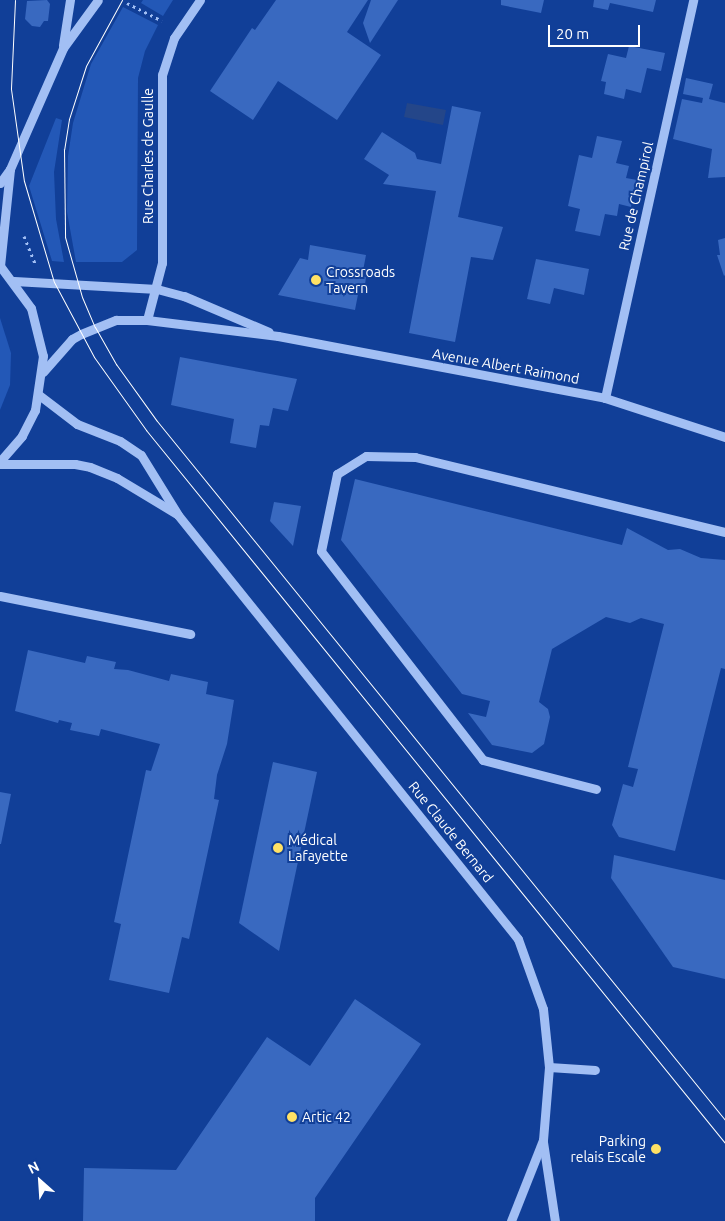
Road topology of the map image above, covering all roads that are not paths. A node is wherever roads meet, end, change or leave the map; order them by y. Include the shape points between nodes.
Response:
1 (70, 0) edge
2 (98, 0) edge
3 (200, 0) edge
4 (693, 0) edge
5 (63, 48) junction
6 (10, 169) junction
7 (0, 183) edge
8 (0, 266) edge
9 (14, 281) junction
10 (157, 289) junction
11 (148, 320) junction
12 (278, 336) junction
13 (43, 372) junction
14 (40, 395) junction
15 (605, 398) junction
16 (725, 437) edge
17 (0, 462) edge
18 (178, 514) junction
19 (725, 532) edge
20 (0, 596) edge
21 (190, 634) dead end
22 (596, 789) dead end
23 (549, 1067) junction
24 (595, 1070) dead end
25 (543, 1140) junction
26 (511, 1221) edge
27 (555, 1221) edge

1 - 5 street
2 - 5 street
3 - 10 street, Rue Charles de Gaulle via 174,38 162,75 162,263
4 - 15 street, Rue de Champirol
5 - 6 street
6 - 7 street
6 - 8 street
8 - 9 street
9 - 10 street, Avenue Albert Raimond
9 - 13 street via 38,324
10 - 11 street, Rue Charles de Gaulle
10 - 12 street, Avenue Albert Raimond via 184,296
11 - 12 street, Avenue Albert Raimond
11 - 13 street, Avenue Albert Raimond via 116,320 81,334 72,339
12 - 15 street, Avenue Albert Raimond
13 - 14 street
14 - 17 street via 22,436
14 - 18 street, Rue Claude Bernard via 77,424 120,441 137,452 147,462
15 - 16 street, Avenue Albert Raimond
17 - 18 street, Rue Claude Bernard via 90,467 117,478
18 - 23 street, Rue Claude Bernard via 518,939 544,1009
19 - 22 street via 415,457 366,456 337,474 321,550 484,760
20 - 21 street
23 - 24 street
23 - 25 street, Rue Claude Bernard
25 - 26 street, Rue Claude Bernard
25 - 27 street

